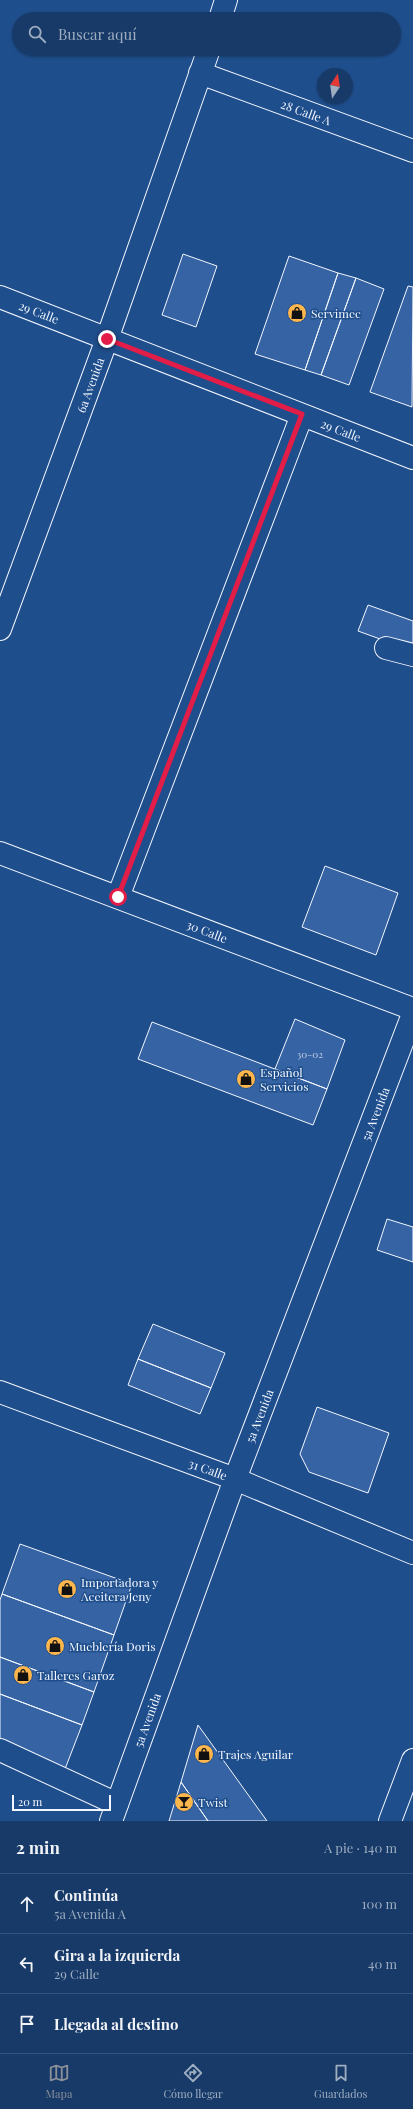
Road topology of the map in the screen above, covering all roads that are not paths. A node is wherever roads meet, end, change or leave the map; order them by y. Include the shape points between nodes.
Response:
1 (226, 0) edge
2 (222, 12) edge
3 (206, 56) edge
4 (200, 73) junction
5 (413, 151) edge
6 (0, 297) edge
7 (107, 339) junction
8 (302, 414) junction
9 (413, 458) edge
10 (0, 629) edge
11 (386, 648) dead end
12 (413, 655) edge
13 (0, 853) edge
14 (118, 897) junction
15 (413, 1009) edge
16 (413, 1014) edge
17 (0, 1392) edge
18 (235, 1479) junction
19 (413, 1553) edge
20 (0, 1750) edge
21 (413, 1760) edge
22 (114, 1812) edge
23 (390, 1821) edge

1 - 2 street
3 - 4 street, 6a Avenida
4 - 5 street, 28 Calle A
4 - 7 street, 6a Avenida
6 - 7 street, 29 Calle
7 - 8 street, 29 Calle
7 - 10 street, 6a Avenida
8 - 9 street, 29 Calle
8 - 14 street
11 - 12 street
13 - 14 street, 30 Calle
14 - 15 street, 30 Calle
16 - 18 street, 5a Avenida
17 - 18 street, 31 Calle
18 - 19 street, 31 Calle
18 - 22 street, 5a Avenida
20 - 22 street
21 - 23 street

